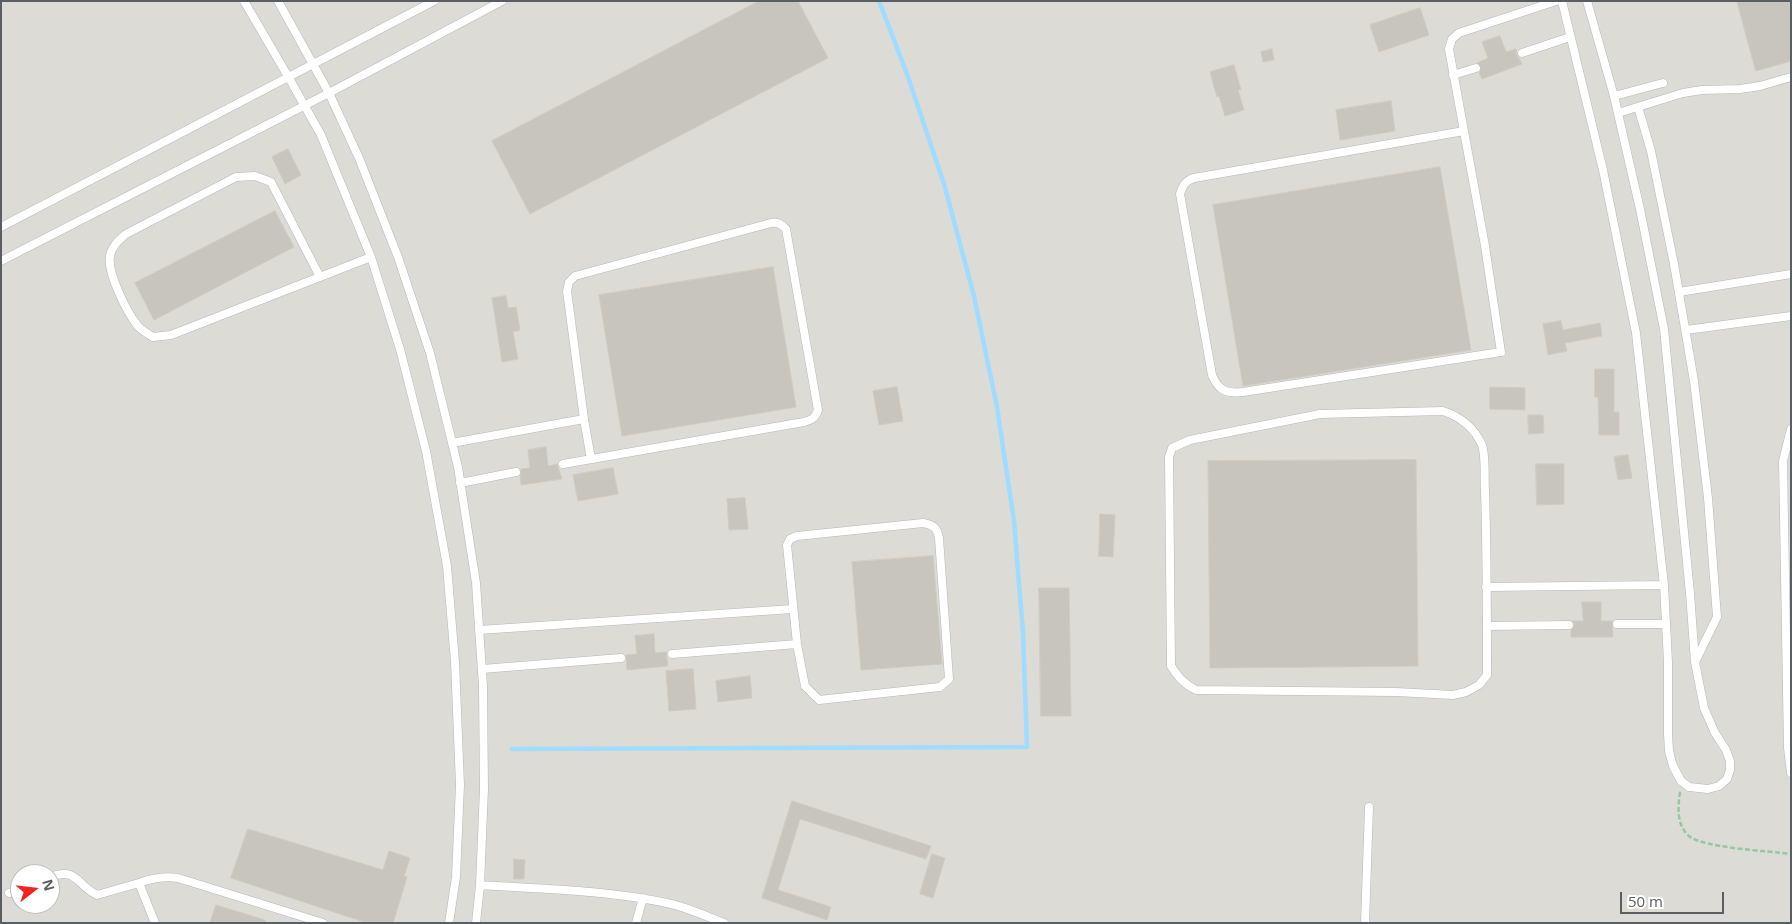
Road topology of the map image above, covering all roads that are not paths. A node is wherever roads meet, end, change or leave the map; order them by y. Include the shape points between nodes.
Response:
1 (244, 1) edge
2 (278, 1) edge
3 (434, 1) edge
4 (502, 1) edge
5 (1556, 1) edge
6 (1562, 1) edge
7 (1587, 1) edge
8 (1570, 37) junction
9 (1522, 53) dead end
10 (313, 64) junction
11 (1476, 68) dead end
12 (1453, 75) junction
13 (1791, 77) edge
14 (290, 78) junction
15 (1663, 83) dead end
16 (329, 93) junction
17 (1614, 96) junction
18 (304, 105) junction
19 (1638, 107) junction
20 (1618, 113) junction
21 (1464, 131) junction
22 (1, 227) edge
23 (371, 257) junction
24 (1, 261) edge
25 (1791, 274) edge
26 (320, 277) junction
27 (1679, 292) junction
28 (1791, 316) edge
29 (1686, 330) junction
30 (584, 420) junction
31 (1791, 429) edge
32 (452, 443) junction
33 (590, 459) junction
34 (564, 464) dead end
35 (516, 472) dead end
36 (460, 483) junction
37 (1664, 585) junction
38 (1486, 587) junction
39 (793, 609) junction
40 (1617, 624) dead end
41 (1666, 624) junction
42 (1569, 625) dead end
43 (1487, 626) junction
44 (479, 630) junction
45 (797, 644) junction
46 (672, 654) dead end
47 (621, 658) dead end
48 (1695, 662) junction
49 (482, 669) junction
50 (1791, 773) edge
51 (1369, 807) dead end
52 (60, 874) edge
53 (140, 883) junction
54 (480, 885) junction
55 (643, 898) junction
56 (154, 923) edge
57 (324, 923) edge
58 (449, 923) edge
59 (476, 923) edge
60 (636, 923) edge
61 (724, 923) edge
62 (1365, 923) edge

1 - 14 lane
2 - 10 lane
3 - 10 lane
4 - 16 lane
5 - 12 lane via 1459,33 1452,39 1449,49
6 - 8 lane
7 - 17 lane
8 - 9 lane
8 - 37 lane via 1603,170 1636,333
10 - 14 lane
10 - 16 lane
11 - 12 lane
12 - 21 lane
13 - 19 lane via 1760,86 1683,93
14 - 18 lane
14 - 22 lane
15 - 17 lane
16 - 18 lane
16 - 32 lane via 398,257 430,353
17 - 20 lane
18 - 23 lane via 321,135
18 - 24 lane
19 - 20 lane
19 - 27 lane via 1651,151
20 - 48 lane via 1664,328
21 - 21 lane via 1501,352 1243,392 1223,391 1212,374 1180,194 1183,185 1194,178 1239,169
23 - 26 lane
23 - 58 lane via 400,349 423,442 446,566 460,785 456,877
25 - 27 lane
26 - 26 lane via 171,335 153,337 138,326 116,286 110,270 110,256 115,243 126,234 236,177 255,176 271,182
27 - 29 lane
28 - 29 lane
29 - 48 lane via 1708,498 1717,617
30 - 32 lane
30 - 33 lane
30 - 33 lane via 567,291 575,276 771,223 777,222 786,230 818,410 816,416 804,422
31 - 50 lane via 1783,461
32 - 36 lane
33 - 34 lane
35 - 36 lane
36 - 44 lane via 476,583
37 - 38 lane
37 - 41 lane
38 - 43 lane
38 - 43 lane via 1483,448 1477,435 1457,416 1443,411 1320,414 1190,440 1172,448 1169,457 1171,666 1185,685 1196,690 1453,695 1479,685 1487,676
39 - 44 lane
39 - 45 lane
39 - 45 lane via 787,545 790,539 924,523 937,530 950,679 945,685 819,700 805,686
40 - 41 lane
41 - 48 lane via 1669,751 1681,780 1689,787 1708,789 1727,779 1730,761 1704,708
42 - 43 lane
44 - 49 lane
45 - 46 lane
47 - 49 lane
49 - 54 lane via 484,789
51 - 62 lane
52 - 53 lane via 73,875 97,895
53 - 56 lane
53 - 57 lane via 157,877 178,878
54 - 55 lane
54 - 59 lane
55 - 60 lane
55 - 61 lane via 669,903

